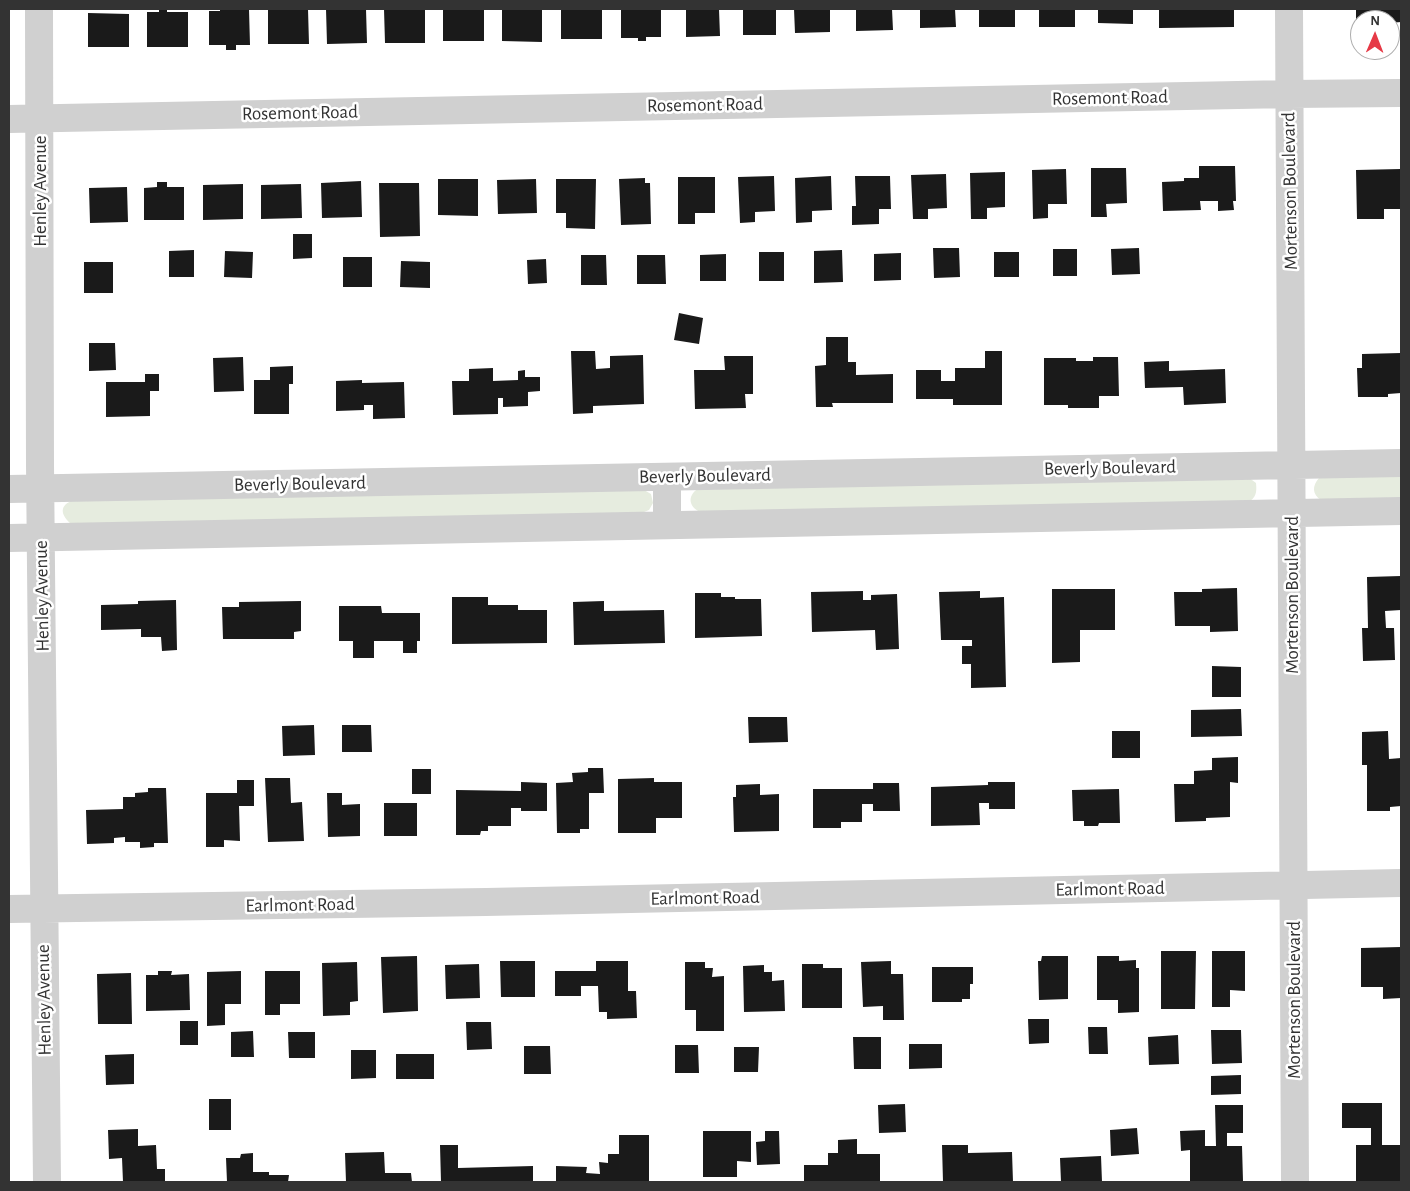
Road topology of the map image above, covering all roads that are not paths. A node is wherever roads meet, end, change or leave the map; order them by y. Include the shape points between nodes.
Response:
1 (39, 9) edge
2 (1289, 9) edge
3 (1289, 94) junction
4 (1401, 94) edge
5 (40, 118) junction
6 (9, 119) edge
7 (1401, 463) edge
8 (1292, 465) junction
9 (667, 477) junction
10 (40, 488) junction
11 (9, 489) edge
12 (1401, 511) edge
13 (1292, 513) junction
14 (668, 525) junction
15 (41, 537) junction
16 (9, 538) edge
17 (1401, 883) edge
18 (1293, 885) junction
19 (44, 908) junction
20 (9, 909) edge
21 (46, 1182) edge
22 (1295, 1182) edge

1 - 5 street, Henley Avenue
2 - 3 street, Mortenson Boulevard
3 - 4 street, Rosemont Road
3 - 5 street, Rosemont Road
3 - 8 street, Mortenson Boulevard
5 - 6 street, Rosemont Road
5 - 10 street, Henley Avenue
7 - 8 street, Beverly Boulevard
8 - 9 street, Beverly Boulevard
8 - 13 street, Mortenson Boulevard
9 - 10 street, Beverly Boulevard
9 - 14 street
10 - 11 street, Beverly Boulevard
10 - 15 street, Henley Avenue
12 - 13 street
13 - 14 street
13 - 18 street, Mortenson Boulevard
14 - 15 street
15 - 16 street
15 - 19 street, Henley Avenue
17 - 18 street, Earlmont Road
18 - 19 street, Earlmont Road
18 - 22 street, Mortenson Boulevard
19 - 20 street, Earlmont Road
19 - 21 street, Henley Avenue

